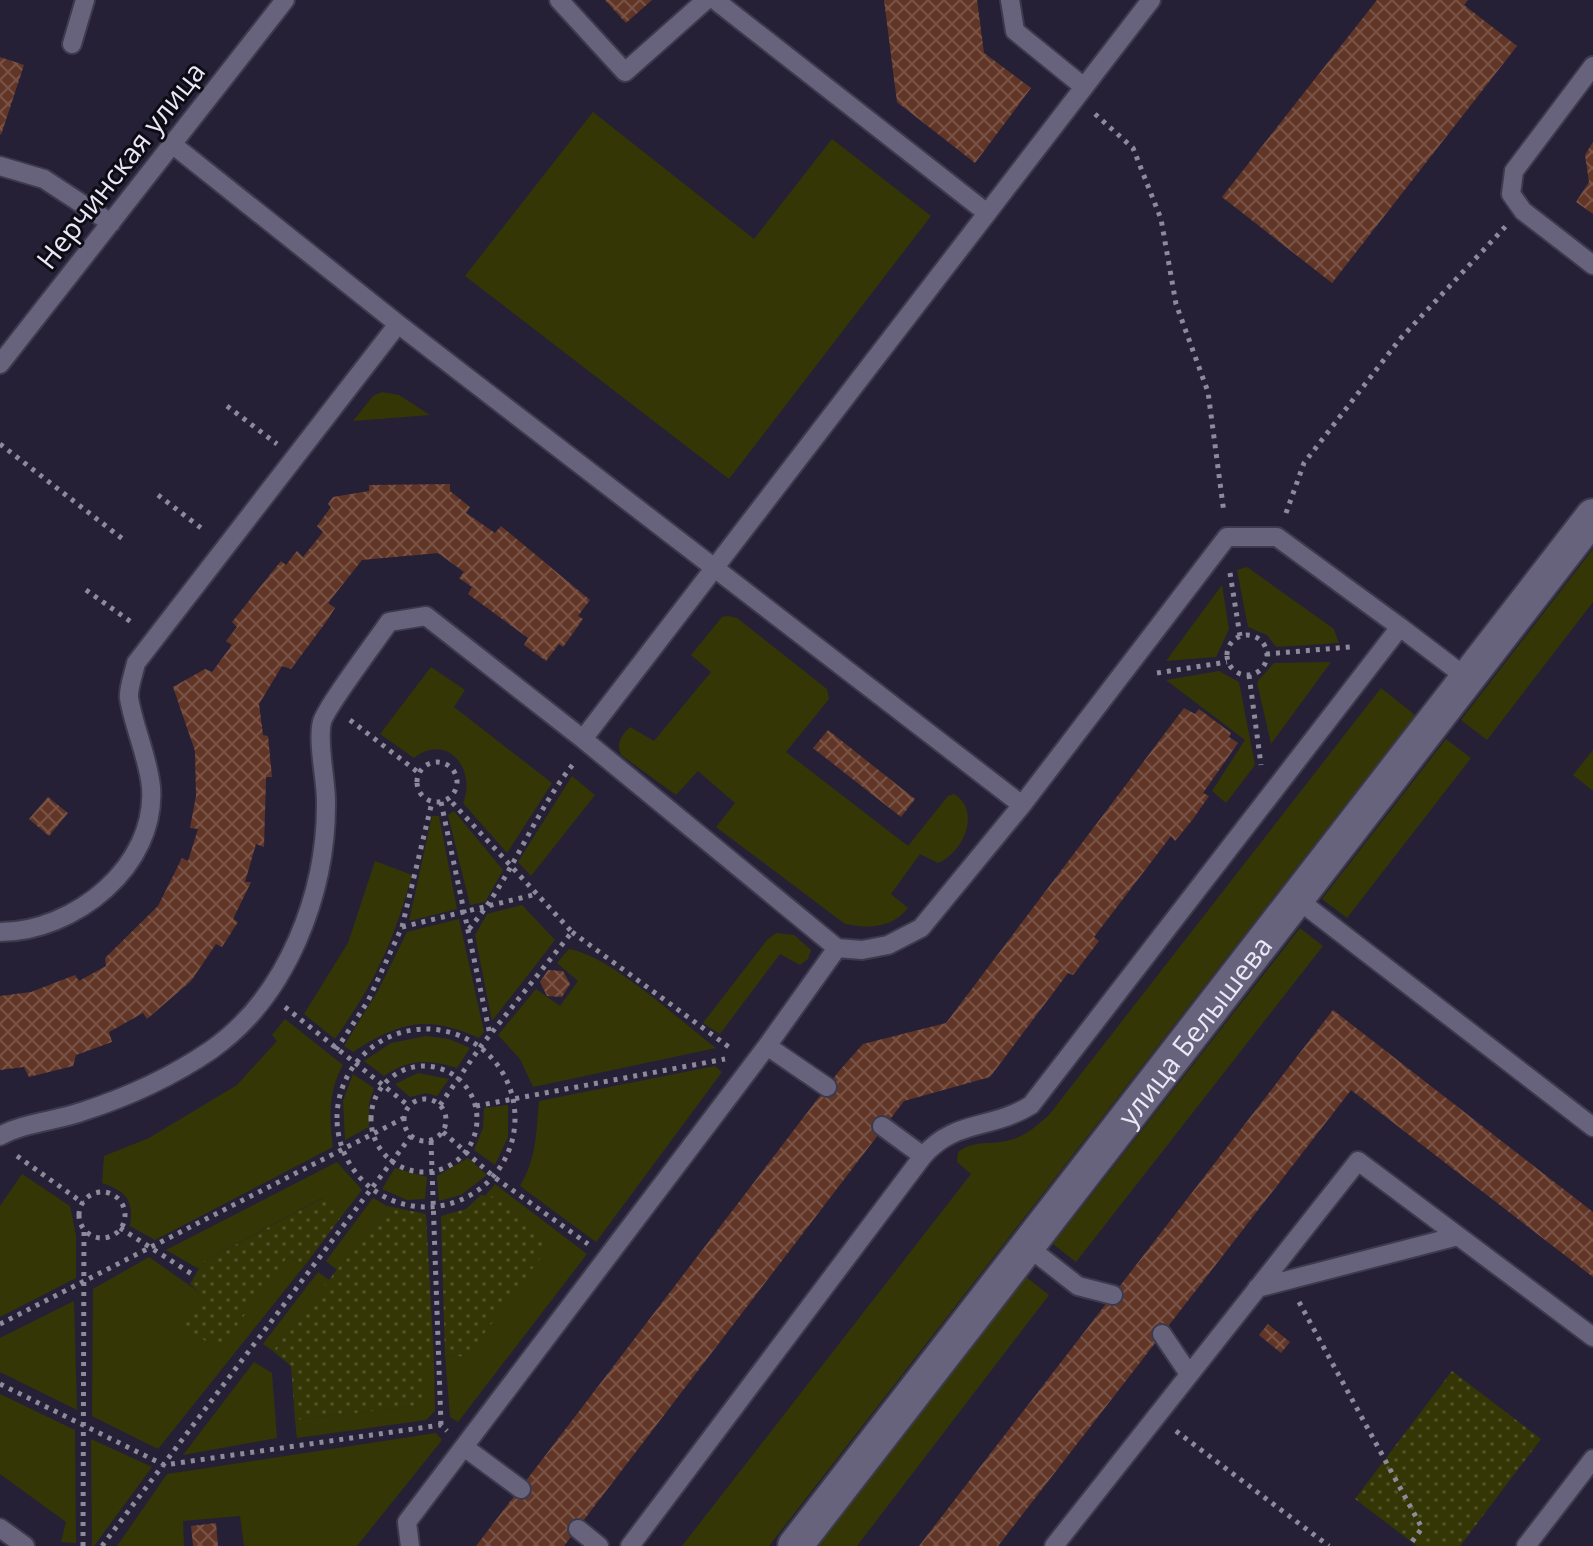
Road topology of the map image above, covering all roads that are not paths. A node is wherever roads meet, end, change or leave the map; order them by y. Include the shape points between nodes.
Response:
1 (85, 0) edge
2 (285, 0) edge
3 (559, 0) edge
4 (706, 0) edge
5 (715, 0) edge
6 (1010, 0) edge
7 (1151, 0) edge
8 (72, 44) dead end
9 (1593, 66) edge
10 (1080, 92) junction
11 (172, 144) junction
12 (0, 166) edge
13 (987, 213) junction
14 (111, 223) junction
15 (1593, 265) edge
16 (398, 324) junction
17 (0, 364) edge
18 (1593, 516) edge
19 (713, 567) junction
20 (1400, 627) junction
21 (1467, 678) junction
22 (586, 742) junction
23 (1022, 805) junction
24 (1297, 899) junction
25 (0, 932) edge
26 (837, 948) junction
27 (767, 1046) junction
28 (827, 1087) dead end
29 (882, 1126) dead end
30 (1593, 1127) edge
31 (4, 1129) edge
32 (923, 1156) junction
33 (1458, 1236) junction
34 (1027, 1246) junction
35 (1257, 1288) junction
36 (1113, 1295) dead end
37 (1162, 1334) dead end
38 (1593, 1337) edge
39 (1189, 1374) junction
40 (464, 1447) junction
41 (1593, 1459) edge
42 (521, 1489) dead end
43 (0, 1528) edge
44 (578, 1529) dead end
45 (25, 1546) edge
46 (410, 1546) edge
47 (599, 1546) edge
48 (630, 1546) edge
49 (795, 1546) edge
50 (1054, 1546) edge
51 (1526, 1546) edge

1 - 8 lane
2 - 11 lane, Нерчинская улица
3 - 4 lane via 625,72
5 - 13 lane
6 - 10 lane via 1015,31
7 - 10 lane
9 - 15 lane via 1514,171 1511,194 1523,211
10 - 13 lane
11 - 14 lane, Нерчинская улица
11 - 16 lane
12 - 14 lane via 44,179
13 - 19 lane
14 - 17 lane, Нерчинская улица
16 - 19 lane
16 - 25 lane via 136,663 129,696 151,790 143,840 112,887 78,909
18 - 21 street, улица Белышева
19 - 22 lane
19 - 23 lane
20 - 21 lane
20 - 23 lane via 1277,537 1227,537
20 - 32 lane via 1031,1105 1008,1119 959,1128 938,1139
21 - 24 street, улица Белышева
22 - 26 lane
22 - 31 lane via 426,616 389,622 322,722 322,861 298,940 261,1004 214,1048 152,1087 79,1113
23 - 26 lane via 921,928 888,945
24 - 30 lane
24 - 34 street, улица Белышева
26 - 27 lane
27 - 28 lane
27 - 40 lane
29 - 32 lane
32 - 48 lane
33 - 35 lane
33 - 35 lane via 1358,1161
33 - 38 lane
34 - 36 lane via 1078,1286
34 - 49 street, улица Белышева
35 - 39 lane
37 - 39 lane
39 - 50 lane
40 - 42 lane
40 - 46 lane via 407,1522
41 - 51 lane
43 - 45 lane
44 - 47 lane

